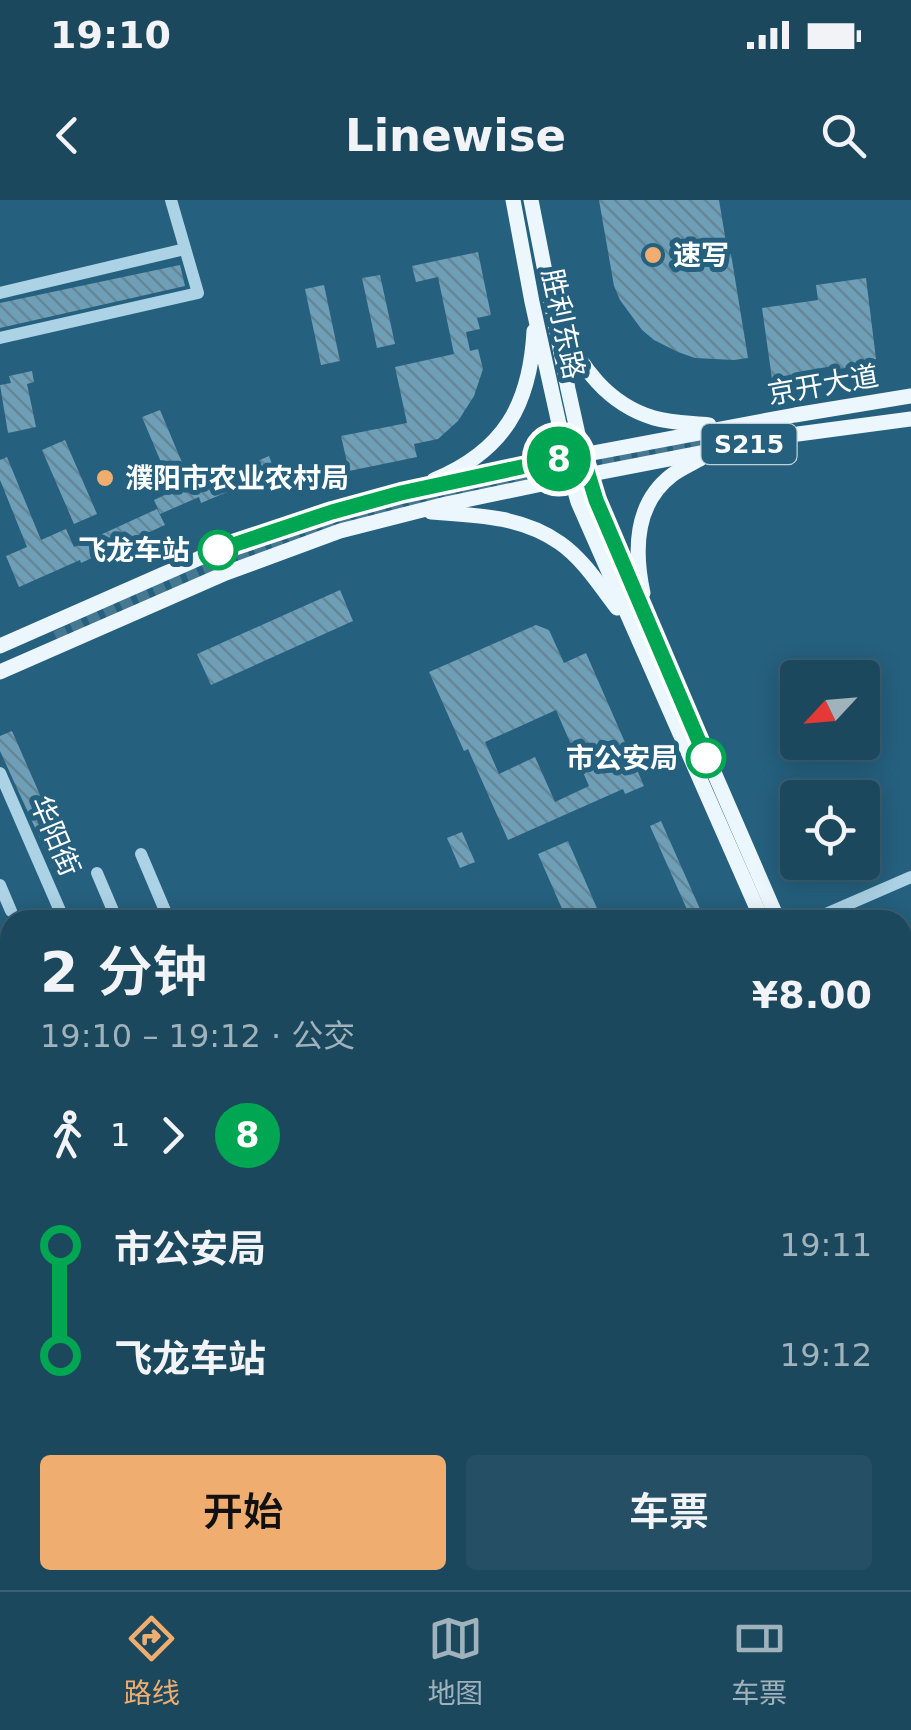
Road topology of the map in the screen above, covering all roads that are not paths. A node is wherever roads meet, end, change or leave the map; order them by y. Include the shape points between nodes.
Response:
1 (170, 200) edge
2 (513, 200) edge
3 (531, 200) edge
4 (185, 249) junction
5 (0, 292) edge
6 (549, 299) junction
7 (532, 302) junction
8 (0, 338) edge
9 (911, 396) edge
10 (911, 419) edge
11 (728, 427) junction
12 (713, 452) junction
13 (574, 456) junction
14 (579, 476) junction
15 (401, 493) junction
16 (416, 510) junction
17 (659, 645) junction
18 (0, 646) edge
19 (642, 647) junction
20 (0, 672) edge
21 (0, 773) edge
22 (141, 854) dead end
23 (96, 874) dead end
24 (911, 877) edge
25 (0, 886) edge
26 (11, 910) dead end
27 (60, 910) edge
28 (112, 910) edge
29 (165, 910) edge
30 (758, 910) edge
31 (774, 910) edge
32 (835, 910) edge

1 - 4 street
2 - 7 main road, 胜利东路
3 - 6 main road, 胜利东路
4 - 5 street
4 - 8 street via 198,294
6 - 11 main road via 581,364 616,399 657,419
6 - 13 main road, 胜利东路
7 - 13 main road, 胜利东路
7 - 15 main road via 529,378 510,422 462,468
9 - 11 main road, 京开大道 / S215
10 - 12 main road, 京开大道 / S215
11 - 13 main road, 京开大道 / S215
12 - 14 main road, 京开大道 / S215
12 - 17 main road via 672,475 640,522 638,571
13 - 14 main road
13 - 15 main road, 京开大道 / S215
14 - 16 main road, 京开大道 / S215
14 - 17 main road
14 - 19 main road via 606,568
15 - 18 main road, 京开大道 / S215 via 218,550
16 - 19 main road via 517,522 560,543
16 - 20 main road, 京开大道 / S215 via 226,573
17 - 31 main road
19 - 30 main road
21 - 27 street, 华阳街
22 - 29 street
23 - 28 street
24 - 32 street
25 - 26 street

